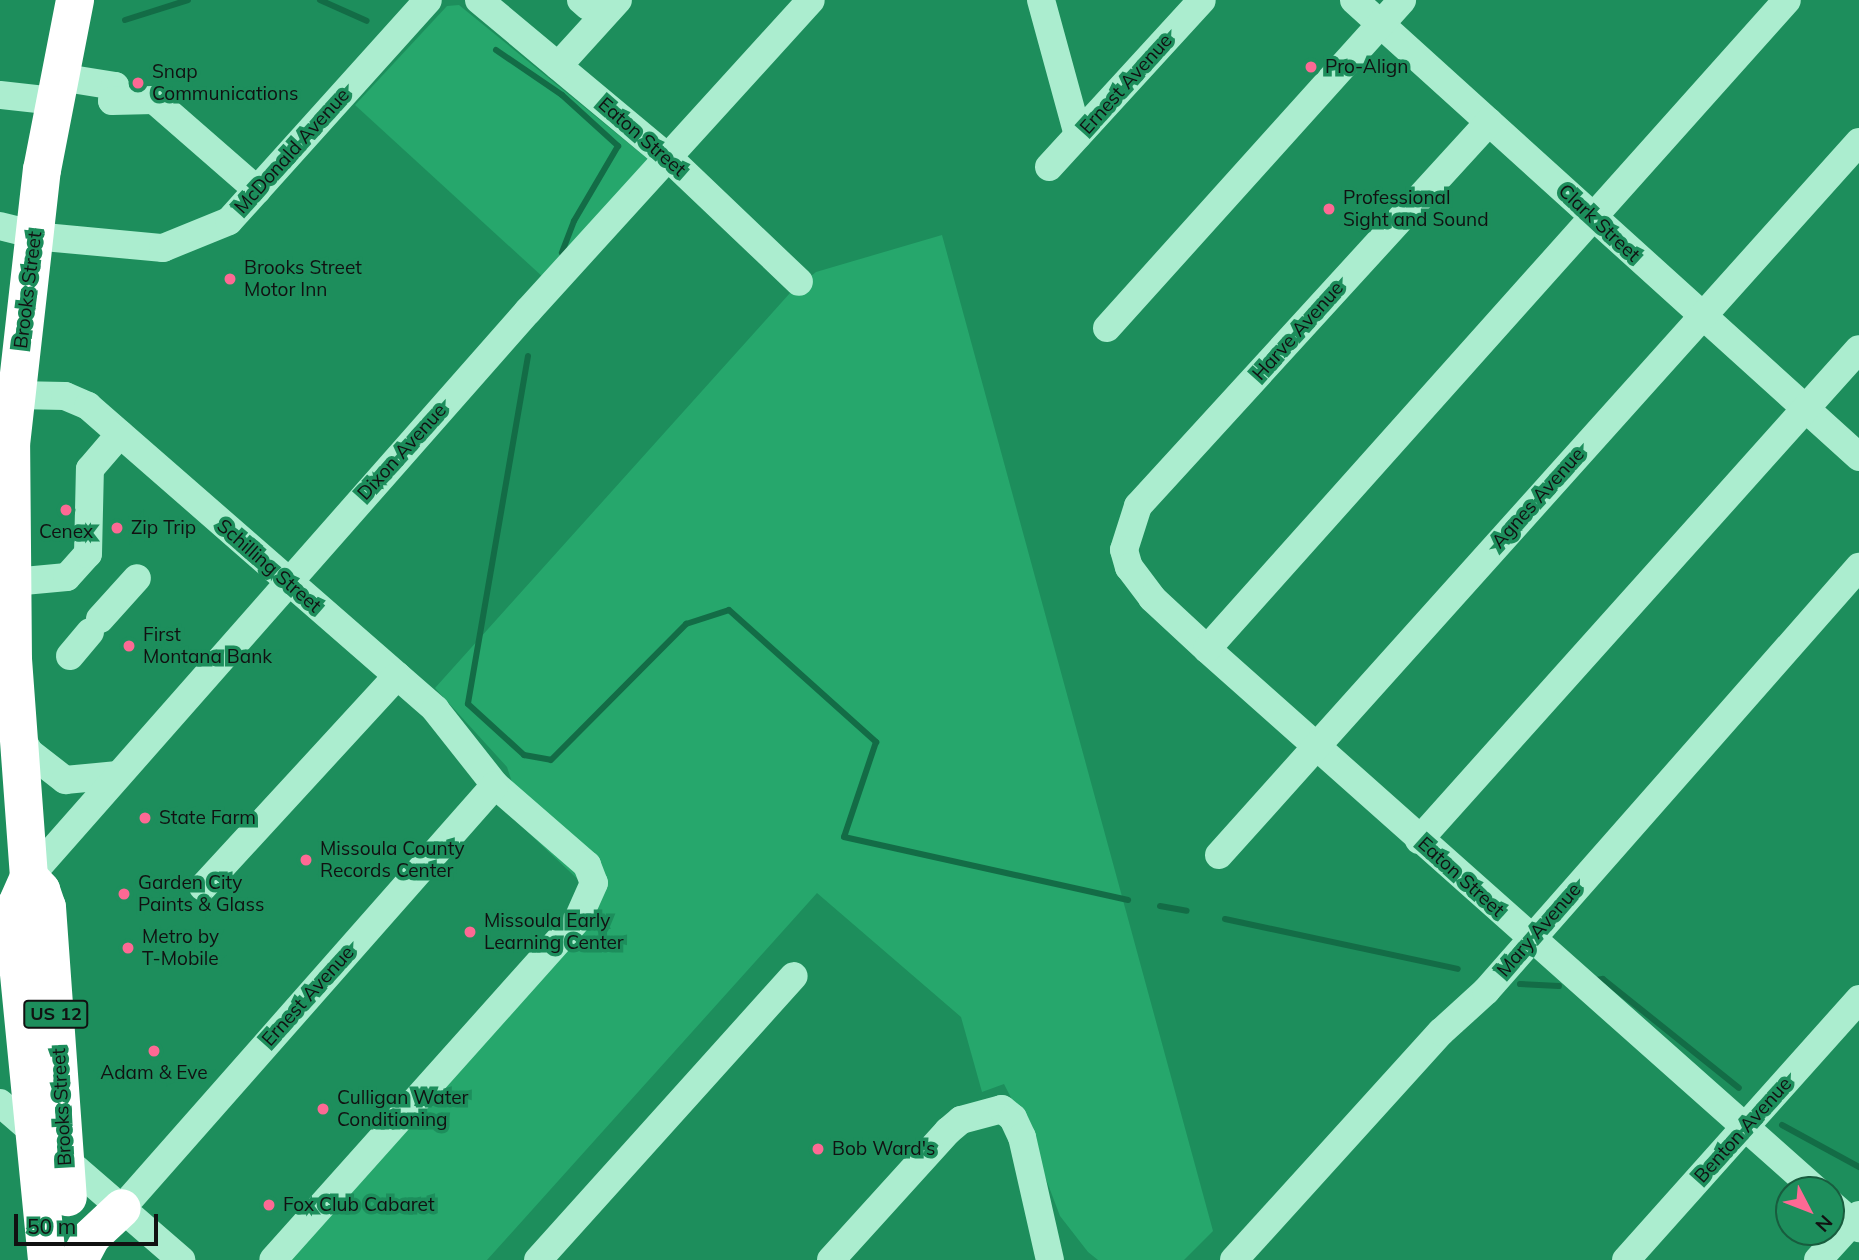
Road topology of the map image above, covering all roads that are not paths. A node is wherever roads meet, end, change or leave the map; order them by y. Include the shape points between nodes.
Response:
1 (75, 0) edge
2 (428, 0) edge
3 (479, 0) edge
4 (618, 0) edge
5 (811, 0) edge
6 (1041, 0) edge
7 (1202, 0) edge
8 (1354, 0) edge
9 (1402, 0) edge
10 (1787, 0) edge
11 (1381, 24) junction
12 (558, 66) junction
13 (56, 89) junction
14 (0, 95) edge
15 (1489, 122) junction
16 (1079, 135) junction
17 (1859, 142) edge
18 (670, 159) junction
19 (1049, 167) dead end
20 (257, 190) junction
21 (1592, 216) junction
22 (18, 231) edge
23 (799, 282) dead end
24 (1701, 317) junction
25 (1107, 328) dead end
26 (1859, 349) edge
27 (1806, 409) junction
28 (10, 415) edge
29 (120, 434) junction
30 (1855, 450) edge
31 (7, 545) edge
32 (1124, 550) joint
33 (1859, 567) edge
34 (1859, 574) edge
35 (137, 578) dead end
36 (13, 582) junction
37 (287, 582) junction
38 (1838, 594) junction
39 (1207, 649) junction
40 (70, 656) dead end
41 (397, 676) junction
42 (18, 732) junction
43 (1315, 746) junction
44 (118, 775) junction
45 (495, 785) junction
46 (1419, 840) junction
47 (1219, 855) dead end
48 (29, 877) junction
49 (203, 887) dead end
50 (0, 910) edge
51 (1531, 939) junction
52 (794, 976) dead end
53 (1859, 999) edge
54 (0, 1103) edge
55 (1746, 1126) junction
56 (50, 1146) junction
57 (1801, 1176) edge
58 (122, 1208) junction
59 (1857, 1222) edge
60 (1053, 1255) edge
61 (47, 1260) edge
62 (76, 1260) edge
63 (181, 1260) edge
64 (273, 1260) edge
65 (538, 1260) edge
66 (831, 1260) edge
67 (1234, 1260) edge
68 (1626, 1260) edge
69 (1818, 1260) edge

1 - 13 highway, Brooks Street / US 12
2 - 20 street, McDonald Avenue
3 - 12 street, Eaton Street
4 - 12 street
5 - 18 street, Dixon Avenue
6 - 16 street
7 - 16 street, Ernest Avenue
8 - 11 street, Clark Street
9 - 11 street
10 - 21 street
11 - 15 street, Clark Street
11 - 25 street
12 - 18 street, Eaton Street
13 - 14 street
13 - 20 street via 115,86 111,101 154,100
13 - 22 highway, Brooks Street / US 12
15 - 21 street, Clark Street
15 - 32 street, Harve Avenue via 1138,506
16 - 19 street, Ernest Avenue
17 - 24 street, Agnes Avenue
18 - 23 street, Eaton Street
18 - 37 street, Dixon Avenue
20 - 22 street, McDonald Avenue via 229,221 163,248
21 - 24 street, Clark Street
21 - 39 street
22 - 28 highway, Brooks Street / US 12
24 - 27 street, Clark Street
24 - 43 street, Agnes Avenue
26 - 27 street
27 - 30 street, Clark Street
27 - 46 street
28 - 29 street, Schilling Street via 65,396 88,406
28 - 31 highway, Brooks Street / US 12
29 - 36 street via 90,469 88,554 67,577
29 - 37 street, Schilling Street
31 - 36 highway, Brooks Street / US 12
32 - 39 street, Eaton Street via 1129,567 1152,598
33 - 38 street, Mary Avenue
34 - 38 street, Mary Avenue
35 - 40 street
36 - 42 highway, Brooks Street / US 12
37 - 41 street, Schilling Street
37 - 44 street, Dixon Avenue
38 - 51 street, Mary Avenue
39 - 43 street, Eaton Street
41 - 45 street, Schilling Street via 435,709
41 - 49 street
42 - 44 street via 29,752 65,780
42 - 48 highway, Brooks Street / US 12
43 - 46 street, Eaton Street
43 - 47 street, Agnes Avenue
44 - 48 street, Dixon Avenue
45 - 58 street, Ernest Avenue
45 - 64 street, Schilling Street via 587,864 594,883 589,903
46 - 51 street, Eaton Street
48 - 50 street, Dixon Avenue
48 - 56 highway, Brooks Street / US 12 via 47,907
51 - 55 street, Eaton Street
51 - 67 street, Mary Avenue
52 - 65 street
53 - 55 street, Benton Avenue
54 - 56 street
55 - 57 street, Eaton Street
55 - 68 street, Benton Avenue
56 - 58 street
56 - 61 highway, Brooks Street / US 12
56 - 62 highway, Brooks Street / US 12
58 - 62 highway via 91,1237
58 - 63 street
59 - 69 street
60 - 66 street via 1022,1138 1013,1118 1002,1109 989,1110 948,1130

